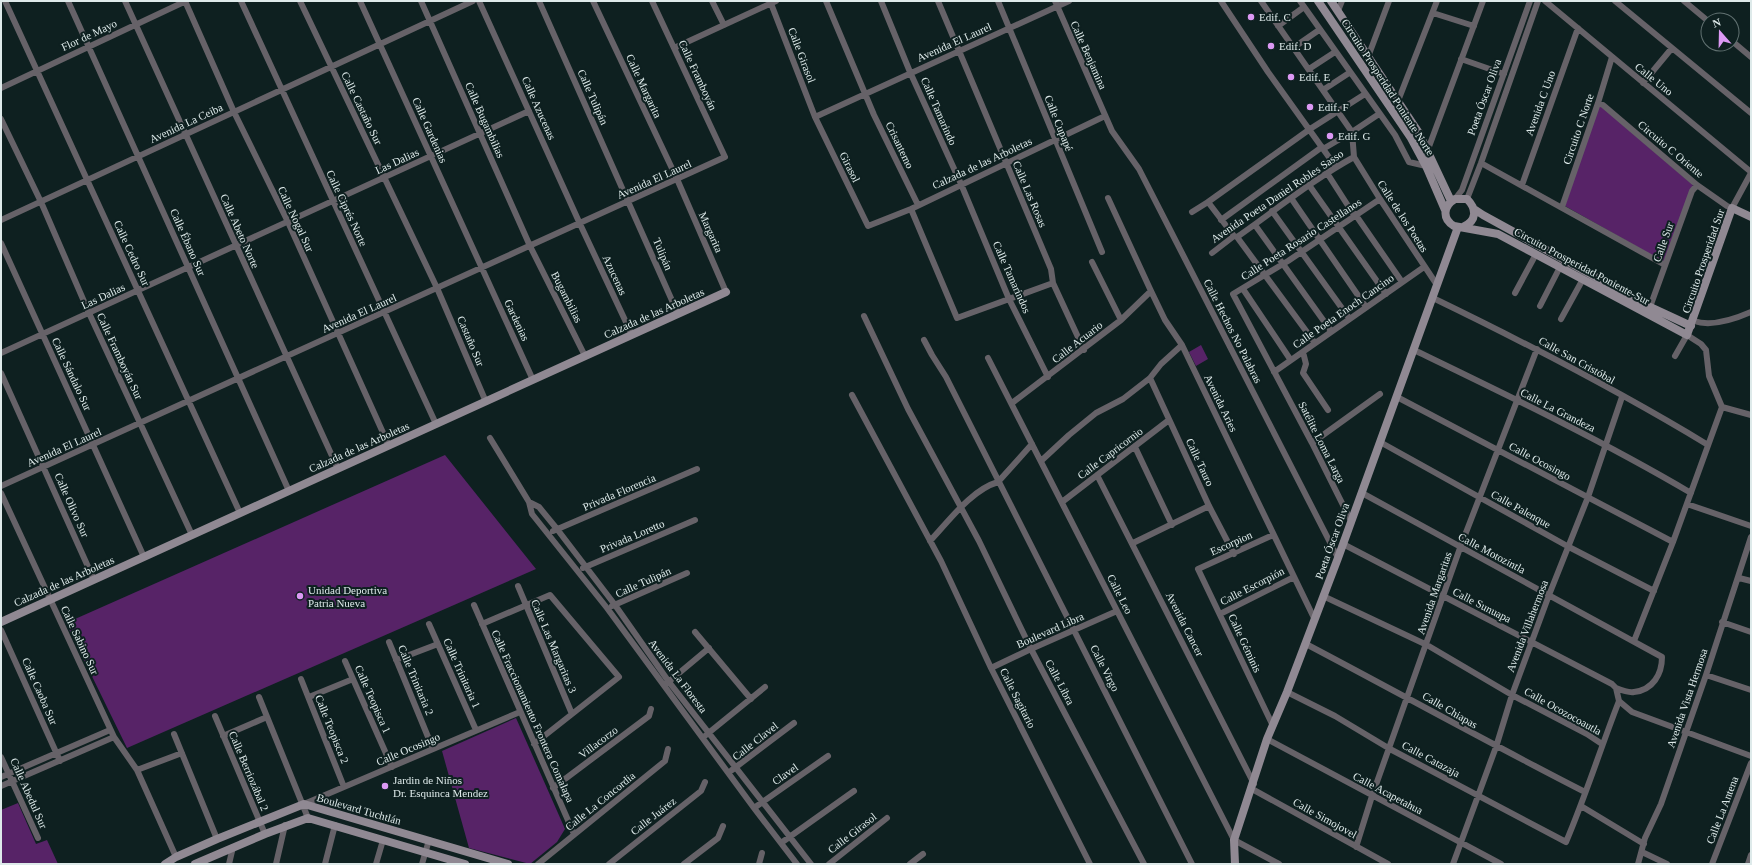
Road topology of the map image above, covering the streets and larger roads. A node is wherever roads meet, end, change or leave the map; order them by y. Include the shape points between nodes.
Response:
1 (5, 1) edge
2 (68, 1) edge
3 (125, 1) edge
4 (185, 1) edge
5 (241, 1) edge
6 (300, 1) edge
7 (360, 1) edge
8 (421, 1) edge
9 (473, 1) edge
10 (479, 1) edge
11 (539, 1) edge
12 (593, 1) edge
13 (652, 1) edge
14 (712, 1) edge
15 (826, 1) edge
16 (881, 1) edge
17 (938, 1) edge
18 (998, 1) edge
19 (1069, 1) edge
20 (1221, 1) edge
21 (1300, 1) edge
22 (1318, 1) edge
23 (1331, 1) edge
24 (1342, 1) edge
25 (1389, 1) edge
26 (1437, 1) edge
27 (1483, 1) edge
28 (1530, 1) edge
29 (1538, 1) edge
30 (1545, 1) edge
31 (1615, 1) edge
32 (1684, 1) edge
33 (772, 2) edge
34 (1264, 2) edge
35 (1056, 4) edge
36 (1304, 7) junction
37 (1338, 11) junction
38 (1433, 13) junction
39 (1700, 14) edge
40 (430, 20) junction
41 (136, 24) junction
42 (724, 25) junction
43 (1278, 26) junction
44 (1474, 26) junction
45 (1010, 28) junction
46 (1578, 28) junction
47 (1319, 30) junction
48 (380, 44) junction
49 (89, 46) junction
50 (674, 48) junction
51 (1293, 48) junction
52 (1672, 48) junction
53 (1740, 48) edge
54 (959, 52) junction
55 (1335, 52) junction
56 (1368, 57) junction
57 (1612, 57) junction
58 (1751, 57) edge
59 (1461, 59) junction
60 (331, 66) junction
61 (1309, 69) junction
62 (37, 70) junction
63 (910, 72) junction
64 (1349, 73) junction
65 (1504, 74) junction
66 (1643, 83) junction
67 (1, 88) edge
68 (281, 89) junction
69 (1323, 90) junction
70 (865, 94) junction
71 (1365, 94) junction
72 (1398, 101) junction
73 (1598, 103) junction
74 (529, 111) junction
75 (234, 112) junction
76 (1337, 112) junction
77 (1751, 113) edge
78 (1379, 114) junction
79 (1105, 116) junction
80 (815, 117) junction
81 (1, 119) edge
82 (1310, 129) junction
83 (1352, 132) junction
84 (186, 134) junction
85 (480, 134) junction
86 (1056, 140) junction
87 (1323, 148) junction
88 (1428, 152) junction
89 (138, 156) junction
90 (431, 156) junction
91 (726, 157) joint
92 (1354, 157) junction
93 (1481, 163) junction
94 (1006, 164) junction
95 (1426, 166) junction
96 (1336, 167) junction
97 (1751, 172) edge
98 (1327, 173) junction
99 (384, 178) junction
100 (677, 179) junction
101 (88, 180) junction
102 (961, 184) junction
103 (1522, 185) junction
104 (1697, 185) junction
105 (1309, 186) junction
106 (1108, 198) dead end
107 (1291, 198) junction
108 (1380, 199) junction
109 (1467, 199) junction
110 (1453, 200) junction
111 (333, 201) junction
112 (629, 201) junction
113 (41, 202) junction
114 (1208, 202) junction
115 (918, 205) junction
116 (1562, 207) junction
117 (1732, 208) junction
118 (911, 209) junction
119 (1474, 209) junction
120 (1445, 210) junction
121 (1272, 211) junction
122 (1192, 212) dead end
123 (1354, 215) junction
124 (1751, 217) edge
125 (1, 220) edge
126 (1221, 220) junction
127 (288, 222) junction
128 (580, 224) junction
129 (1255, 225) junction
130 (868, 226) joint
131 (1337, 226) junction
132 (1461, 227) junction
133 (1235, 237) junction
134 (1320, 239) junction
135 (1, 243) edge
136 (236, 246) junction
137 (530, 246) junction
138 (1302, 251) junction
139 (1102, 252) dead end
140 (1212, 252) dead end
141 (1536, 254) junction
142 (1092, 262) dead end
143 (1283, 264) junction
144 (1665, 265) junction
145 (1424, 266) junction
146 (1560, 267) junction
147 (188, 268) junction
148 (482, 268) junction
149 (1263, 275) junction
150 (1583, 280) junction
151 (1402, 282) junction
152 (1053, 283) junction
153 (1437, 285) junction
154 (437, 288) junction
155 (1243, 289) junction
156 (138, 290) junction
157 (1151, 291) junction
158 (726, 292) joint
159 (1515, 293) dead end
160 (1233, 294) joint
161 (1386, 294) junction
162 (1432, 298) junction
163 (1009, 299) junction
164 (1540, 306) dead end
165 (1366, 307) junction
166 (1650, 307) junction
167 (384, 312) junction
168 (1751, 312) edge
169 (89, 313) junction
170 (678, 314) junction
171 (864, 316) dead end
172 (1349, 318) junction
173 (1561, 319) dead end
174 (1121, 320) junction
175 (1692, 323) junction
176 (1331, 331) junction
177 (338, 333) junction
178 (43, 334) junction
179 (632, 335) junction
180 (1687, 335) junction
181 (924, 340) dead end
182 (1315, 343) junction
183 (1182, 345) junction
184 (1537, 349) junction
185 (1084, 350) junction
186 (1414, 350) junction
187 (1303, 352) junction
188 (1, 353) edge
189 (586, 356) junction
190 (1675, 356) dead end
191 (287, 357) junction
192 (988, 358) dead end
193 (1290, 359) junction
194 (1274, 372) junction
195 (1, 373) edge
196 (1048, 377) junction
197 (1150, 378) junction
198 (238, 379) junction
199 (534, 380) junction
200 (1380, 394) dead end
201 (852, 395) dead end
202 (1397, 397) junction
203 (1622, 397) junction
204 (1518, 400) junction
205 (189, 401) junction
206 (486, 402) junction
207 (1012, 403) junction
208 (1722, 407) junction
209 (1328, 410) dead end
210 (1751, 415) edge
211 (1170, 420) junction
212 (140, 423) junction
213 (436, 424) junction
214 (490, 438) dead end
215 (1380, 442) junction
216 (1312, 443) junction
217 (1032, 444) junction
218 (93, 445) junction
219 (1604, 445) junction
220 (1708, 445) junction
221 (389, 446) junction
222 (1135, 447) junction
223 (1498, 450) junction
224 (1041, 461) junction
225 (44, 467) junction
226 (338, 469) junction
227 (697, 470) dead end
228 (1097, 475) junction
229 (998, 482) junction
230 (1, 486) edge
231 (289, 491) junction
232 (1, 493) edge
233 (1362, 493) junction
234 (1691, 493) junction
235 (1588, 497) junction
236 (1481, 498) junction
237 (529, 502) junction
238 (1062, 502) junction
239 (1687, 504) junction
240 (1209, 506) junction
241 (961, 508) junction
242 (240, 513) junction
243 (694, 520) dead end
244 (1351, 521) junction
245 (1172, 525) junction
246 (1751, 526) edge
247 (557, 529) junction
248 (548, 533) junction
249 (192, 535) junction
250 (1273, 535) junction
251 (1751, 537) edge
252 (930, 541) junction
253 (1673, 542) junction
254 (1133, 543) junction
255 (1343, 544) junction
256 (1569, 547) junction
257 (1460, 548) junction
258 (1234, 554) junction
259 (144, 557) junction
260 (1338, 558) junction
261 (586, 567) junction
262 (578, 570) junction
263 (1198, 570) joint
264 (687, 573) dead end
265 (1294, 577) junction
266 (1739, 578) junction
267 (94, 580) junction
268 (1751, 581) edge
269 (518, 586) dead end
270 (1654, 591) junction
271 (1549, 594) junction
272 (1323, 596) junction
273 (1444, 597) junction
274 (50, 600) junction
275 (474, 605) dead end
276 (526, 605) junction
277 (615, 605) junction
278 (607, 608) junction
279 (1117, 611) junction
280 (1220, 614) junction
281 (1314, 618) junction
282 (1, 622) edge
283 (1722, 622) junction
284 (429, 624) dead end
285 (482, 624) junction
286 (1, 630) edge
287 (1074, 630) junction
288 (695, 632) dead end
289 (1751, 632) edge
290 (638, 640) junction
291 (1634, 641) junction
292 (389, 642) dead end
293 (1532, 642) junction
294 (438, 644) junction
295 (632, 644) junction
296 (1306, 644) junction
297 (1427, 644) junction
298 (709, 648) junction
299 (1031, 649) junction
300 (396, 660) junction
301 (345, 661) dead end
302 (992, 668) junction
303 (1706, 675) junction
304 (301, 679) dead end
305 (353, 680) junction
306 (669, 682) junction
307 (663, 686) junction
308 (1614, 686) junction
309 (765, 687) dead end
310 (1751, 690) edge
311 (1287, 692) junction
312 (1512, 695) junction
313 (259, 697) dead end
314 (309, 697) junction
315 (1408, 697) junction
316 (752, 699) junction
317 (1619, 701) junction
318 (651, 709) dead end
319 (520, 712) junction
320 (572, 714) junction
321 (215, 716) dead end
322 (267, 717) junction
323 (794, 723) dead end
324 (1273, 726) junction
325 (110, 730) junction
326 (476, 730) junction
327 (1685, 732) junction
328 (709, 733) junction
329 (174, 734) dead end
330 (223, 736) junction
331 (114, 737) junction
332 (701, 737) junction
333 (1267, 739) junction
334 (534, 744) junction
335 (1602, 744) junction
336 (1496, 747) junction
337 (433, 749) junction
338 (668, 749) dead end
339 (1390, 749) junction
340 (56, 753) junction
341 (182, 753) junction
342 (828, 756) dead end
343 (1751, 756) edge
344 (1, 757) edge
345 (60, 761) junction
346 (1751, 763) edge
347 (392, 767) junction
348 (736, 768) junction
349 (137, 770) junction
350 (727, 772) junction
351 (9, 774) junction
352 (1, 777) edge
353 (12, 781) junction
354 (705, 782) dead end
355 (1, 786) edge
356 (344, 787) junction
357 (1253, 787) junction
358 (553, 788) junction
359 (854, 791) dead end
360 (1585, 792) junction
361 (1372, 796) junction
362 (1478, 796) junction
363 (763, 802) junction
364 (304, 804) junction
365 (1581, 806) junction
366 (754, 808) junction
367 (308, 818) junction
368 (887, 818) dead end
369 (260, 821) junction
370 (285, 825) junction
371 (335, 825) junction
372 (723, 826) dead end
373 (265, 834) junction
374 (574, 834) junction
375 (789, 837) junction
376 (38, 838) dead end
377 (217, 839) junction
378 (383, 840) junction
379 (429, 840) junction
380 (1234, 840) junction
381 (781, 843) junction
382 (1460, 843) junction
383 (1644, 844) junction
384 (233, 846) junction
385 (1356, 847) junction
386 (425, 852) junction
387 (1642, 852) junction
388 (762, 853) dead end
389 (922, 854) dead end
390 (1751, 855) edge
391 (176, 857) junction
392 (165, 864) edge
393 (195, 864) edge
394 (229, 864) edge
395 (276, 864) edge
396 (325, 864) edge
397 (376, 864) edge
398 (422, 864) edge
399 (465, 864) edge
400 (508, 864) edge
401 (538, 864) edge
402 (609, 864) edge
403 (684, 864) edge
404 (759, 864) edge
405 (797, 864) edge
406 (811, 864) edge
407 (829, 864) edge
408 (910, 864) edge
409 (1090, 864) edge
410 (1144, 864) edge
411 (1192, 864) edge
412 (1235, 864) edge
413 (1279, 864) edge
414 (1388, 864) edge
415 (1453, 864) edge
416 (1501, 864) edge
417 (1638, 864) edge
418 (1667, 864) edge
419 (1712, 864) edge
420 (1748, 864) edge

1 - 62 street, Calle Cedro Sur
2 - 49 street, Calle Ébano Sur
3 - 41 street, Calle Abeto Norte
4 - 41 street, Flor de Mayo
4 - 75 street, Calle Nogal Sur
5 - 68 street, Calle Ciprés Norte
6 - 60 street, Calle Castaño Sur
7 - 48 street, Calle Gardenias
8 - 40 street, Calle Bugambilias
9 - 40 street, Avenida La Ceiba
10 - 74 street, Calle Azucenas
11 - 112 street, Calle Tulipán
12 - 100 street, Calle Margarita
13 - 50 street, Calle Framboyán
14 - 42 street
15 - 70 street, Crisantemo
16 - 63 street, Calle Tamarindo
17 - 54 street, Calle Las Rosas
18 - 45 street, Calle Cupapé
19 - 35 street, Avenida El Laurel
20 - 82 street
21 - 36 street
22 - 95 street, Circuito Prosperidad Poniente Norte via 1394,112
23 - 37 street, Circuito Prosperidad Poniente Norte
24 - 37 street
25 - 56 street
26 - 38 street
27 - 44 street
28 - 65 street, Poeta Óscar Oliva
29 - 93 street, Poeta Óscar Oliva
30 - 46 street, Calle Uno
31 - 52 street
32 - 39 street
33 - 42 street
33 - 80 street, Calle Girasol
34 - 43 street
35 - 45 street, Avenida El Laurel
35 - 79 street, Calle Benjamina
36 - 43 street
36 - 47 street
37 - 56 street, Circuito Prosperidad Poniente Norte
38 - 44 street
38 - 72 street
40 - 48 street, Avenida La Ceiba
40 - 85 street, Calle Bugambilias
41 - 49 street, Flor de Mayo
41 - 84 street, Calle Abeto Norte
42 - 50 street
43 - 51 street
44 - 59 street
45 - 54 street, Avenida El Laurel
45 - 86 street, Calle Cupapé
46 - 57 street, Calle Uno
46 - 103 street, Avenida C Uno
47 - 51 street
47 - 55 street
48 - 60 street, Avenida La Ceiba
48 - 90 street, Calle Gardenias
49 - 62 street, Flor de Mayo
49 - 89 street, Calle Ébano Sur
50 - 91 street, Calle Framboyán
51 - 61 street
52 - 66 street
52 - 77 street
53 - 58 street
54 - 63 street, Avenida El Laurel
54 - 94 street, Calle Las Rosas
55 - 61 street
55 - 64 street
56 - 72 street, Circuito Prosperidad Poniente Norte
57 - 66 street, Calle Uno
57 - 73 street, Circuito C Norte
59 - 65 street
59 - 88 street
60 - 68 street, Avenida La Ceiba
60 - 99 street, Calle Castaño Sur
61 - 69 street
62 - 67 street, Flor de Mayo
62 - 101 street, Calle Cedro Sur
63 - 70 street, Avenida El Laurel
63 - 102 street, Calle Tamarindo
64 - 69 street
64 - 71 street
65 - 110 street, Poeta Óscar Oliva via 1462,190
66 - 97 street, Calle Uno
68 - 75 street, Avenida La Ceiba
68 - 111 street, Calle Ciprés Norte
69 - 76 street
70 - 80 street, Avenida El Laurel
70 - 115 street, Crisantemo
71 - 76 street
71 - 78 street
72 - 88 street, Circuito Prosperidad Poniente Norte
73 - 104 street, Circuito C Oriente
73 - 116 street, Circuito C Norte
74 - 85 street, Las Dalias
74 - 128 street, Calle Azucenas
75 - 84 street, Avenida La Ceiba
75 - 127 street, Calle Nogal Sur
76 - 82 street
76 - 83 street
78 - 83 street, Avenida Poeta Daniel Robles Sasso
78 - 95 street via 1409,162
79 - 86 street, Calzada de las Arboletas
79 - 260 street, Calle Hechos No Palabras via 1112,131 1139,169
80 - 130 street, Girasol
81 - 113 street, Calle Framboyán Sur
82 - 87 street
82 - 114 street
83 - 87 street, Avenida Poeta Daniel Robles Sasso
83 - 92 street
84 - 89 street, Avenida La Ceiba
84 - 136 street, Calle Abeto Norte
85 - 90 street, Las Dalias
85 - 137 street, Calle Bugambilias
86 - 94 street, Calzada de las Arboletas
86 - 139 street, Calle Cupapé
87 - 96 street
87 - 126 street, Avenida Poeta Daniel Robles Sasso
88 - 110 street, Circuito Prosperidad Poniente Norte
89 - 101 street, Avenida La Ceiba
89 - 147 street, Calle Ébano Sur
90 - 99 street, Las Dalias
90 - 148 street, Calle Gardenias
91 - 100 street, Avenida El Laurel
92 - 96 street, Avenida Poeta Daniel Robles Sasso
92 - 108 street, Calle de los Poetas
93 - 103 street
93 - 109 street, Poeta Óscar Oliva
94 - 102 street, Calzada de las Arboletas
94 - 152 street, Calle Las Rosas via 1050,269
95 - 120 street, Circuito Prosperidad Poniente Norte
96 - 98 street, Avenida Poeta Daniel Robles Sasso
97 - 117 street, Circuito Prosperidad Sur
98 - 105 street, Avenida Poeta Daniel Robles Sasso
98 - 123 street
99 - 111 street, Las Dalias
99 - 154 street, Calle Castaño Sur
100 - 112 street, Avenida El Laurel
100 - 158 street, Margarita
101 - 113 street, Avenida La Ceiba
101 - 156 street, Calle Cedro Sur
102 - 115 street, Calzada de las Arboletas
102 - 163 street, Calle Tamarindos
103 - 116 street
104 - 117 street, Circuito C Oriente
104 - 144 street, Calle Sur via 1692,191
105 - 107 street, Avenida Poeta Daniel Robles Sasso
105 - 131 street
106 - 157 street, Avenida Aries
107 - 121 street, Avenida Poeta Daniel Robles Sasso
107 - 134 street
108 - 123 street, Calle Poeta Rosario Castellanos
108 - 145 street, Calle de los Poetas
109 - 110 street
109 - 119 street
110 - 120 street
111 - 127 street, Las Dalias
111 - 167 street, Calle Ciprés Norte
112 - 128 street, Avenida El Laurel
112 - 170 street, Tulipán
113 - 125 street, Avenida La Ceiba
113 - 169 street, Calle Framboyán Sur
114 - 122 street
114 - 126 street
115 - 118 street, Calzada de las Arboletas
116 - 144 street
117 - 124 street
117 - 175 street, Circuito Prosperidad Sur
118 - 130 street, Calzada de las Arboletas
118 - 163 street via 957,318
119 - 132 street via 1475,214 1471,222
119 - 166 street, Circuito Prosperidad Poniente-Sur
120 - 132 street via 1450,224
121 - 129 street, Avenida Poeta Daniel Robles Sasso
121 - 138 street
123 - 131 street, Calle Poeta Rosario Castellanos
123 - 151 street
126 - 133 street
127 - 136 street, Las Dalias
127 - 177 street, Calle Nogal Sur
128 - 137 street, Avenida El Laurel
128 - 179 street, Azucenas
129 - 133 street, Avenida Poeta Daniel Robles Sasso
129 - 143 street
131 - 134 street, Calle Poeta Rosario Castellanos
131 - 161 street
132 - 141 street, Circuito Prosperidad Poniente-Sur via 1498,234
132 - 153 street, Poeta Óscar Oliva
133 - 140 street, Avenida Poeta Daniel Robles Sasso
133 - 149 street
134 - 138 street, Calle Poeta Rosario Castellanos
134 - 165 street
135 - 178 street, Calle Sándalo Sur
136 - 147 street, Las Dalias
136 - 191 street, Calle Abeto Norte
137 - 148 street, Avenida El Laurel
137 - 189 street, Bugambilias
138 - 143 street, Calle Poeta Rosario Castellanos
138 - 172 street
141 - 146 street, Circuito Prosperidad Poniente-Sur
141 - 159 street
142 - 174 street
143 - 149 street, Calle Poeta Rosario Castellanos
143 - 176 street
144 - 166 street, Calle Sur
145 - 151 street, Calle Poeta Enoch Cancino
145 - 153 street, Calle de los Poetas
146 - 150 street, Circuito Prosperidad Poniente-Sur
146 - 164 street
147 - 156 street, Las Dalias
147 - 198 street, Calle Ébano Sur
148 - 154 street, Avenida El Laurel
148 - 199 street, Gardenias
149 - 155 street, Calle Poeta Rosario Castellanos
149 - 182 street
150 - 173 street
150 - 180 street, Circuito Prosperidad Poniente-Sur
151 - 161 street, Calle Poeta Enoch Cancino
152 - 163 street
152 - 185 street, Calle Las Rosas
153 - 162 street, Poeta Óscar Oliva
154 - 167 street, Avenida El Laurel
154 - 206 street, Castaño Sur
155 - 160 street, Calle Poeta Rosario Castellanos
155 - 193 street
156 - 169 street, Las Dalias
156 - 205 street, Calle Cedro Sur
157 - 174 street, Calle Acuario
157 - 183 street, Avenida Aries via 1165,320
158 - 170 street, Calzada de las Arboletas
160 - 194 street, Satélite Loma Larga
161 - 165 street, Calle Poeta Enoch Cancino
162 - 184 street, Calle San Cristóbal
162 - 186 street, Poeta Óscar Oliva
163 - 196 street, Calle Tamarindos
165 - 172 street, Calle Poeta Enoch Cancino
166 - 175 street, Circuito Prosperidad Poniente-Sur
167 - 177 street, Avenida El Laurel
167 - 213 street, Calle Ciprés Norte
168 - 175 street via 1722,321
169 - 178 street, Las Dalias
169 - 212 street, Calle Framboyán Sur
170 - 179 street, Calzada de las Arboletas
171 - 241 street, Calle Libra via 908,409
172 - 176 street, Calle Poeta Enoch Cancino
174 - 185 street, Calle Acuario
175 - 180 street, Circuito Prosperidad Sur
176 - 182 street, Calle Poeta Enoch Cancino
177 - 191 street, Avenida El Laurel
177 - 221 street, Calle Nogal Sur
178 - 188 street, Las Dalias
178 - 218 street, Calle Sándalo Sur
179 - 189 street, Calzada de las Arboletas
180 - 190 street, Circuito Prosperidad Sur
180 - 208 street via 1706,350 1709,376
181 - 229 street, Calle Virgo via 946,377
182 - 187 street, Calle Poeta Enoch Cancino
183 - 197 street
183 - 250 street, Avenida Aries
184 - 203 street, Calle San Cristóbal
184 - 204 street, Avenida Margaritas
185 - 196 street, Calle Acuario
186 - 202 street, Poeta Óscar Oliva
186 - 204 street, Calle La Grandeza
187 - 193 street, Calle Poeta Enoch Cancino
187 - 209 street via 1306,364 1302,373
189 - 199 street, Calzada de las Arboletas
191 - 198 street, Avenida El Laurel
191 - 226 street, Calle Abeto Norte
192 - 207 street, Calle Leo
193 - 194 street, Calle Poeta Enoch Cancino
194 - 216 street, Satélite Loma Larga
195 - 225 street, Calle Olivo Sur
196 - 207 street, Calle Acuario
197 - 211 street, Calle Tauro
197 - 224 street via 1123,399 1096,413
198 - 205 street, Avenida El Laurel
198 - 231 street, Calle Ébano Sur
199 - 206 street, Calzada de las Arboletas
200 - 216 street
201 - 252 street, Calle Sagitario
202 - 215 street, Poeta Óscar Oliva
202 - 223 street, Calle Ocosingo
203 - 219 street, Avenida Villahermosa
203 - 220 street, Calle San Cristóbal
204 - 219 street, Calle La Grandeza
204 - 223 street, Avenida Margaritas
205 - 212 street, Avenida El Laurel
205 - 242 street, Calle Cedro Sur
206 - 213 street, Calzada de las Arboletas
207 - 217 street, Calle Leo
208 - 210 street
208 - 220 street
211 - 222 street, Calle Capricornio
211 - 240 street, Calle Tauro
212 - 218 street, Avenida El Laurel
212 - 249 street, Calle Framboyán Sur
213 - 221 street, Calzada de las Arboletas
214 - 237 street, Avenida La Floresta
215 - 233 street, Poeta Óscar Oliva
215 - 236 street, Calle Palenque
216 - 244 street, Satélite Loma Larga
217 - 224 street, Calle Leo
217 - 229 street
218 - 225 street, Avenida El Laurel
218 - 259 street, Calle Sándalo Sur
219 - 234 street, Calle La Grandeza
219 - 235 street, Avenida Villahermosa
220 - 234 street
221 - 226 street, Calzada de las Arboletas
222 - 228 street, Calle Capricornio
222 - 245 street
223 - 235 street, Calle Ocosingo
223 - 236 street, Avenida Margaritas
224 - 238 street, Calle Leo
225 - 230 street, Avenida El Laurel
225 - 267 street, Calle Olivo Sur
226 - 231 street, Calzada de las Arboletas
227 - 247 street, Privada Florencia
228 - 238 street, Calle Capricornio
228 - 254 street, Avenida Cancer
229 - 241 street via 970,497
229 - 287 street, Calle Virgo
231 - 242 street, Calzada de las Arboletas
232 - 274 street, Calle Sabino Sur
233 - 244 street, Poeta Óscar Oliva
233 - 257 street, Calle Motozintla
234 - 239 street
235 - 253 street, Calle Ocosingo
235 - 256 street, Avenida Villahermosa
236 - 256 street, Calle Palenque
236 - 257 street, Avenida Margaritas
237 - 247 street, Avenida La Floresta via 539,507
237 - 248 street, Avenida La Floresta via 532,514
238 - 279 street, Calle Leo
239 - 246 street
239 - 253 street
240 - 245 street
240 - 258 street, Calle Tauro
241 - 252 street
241 - 299 street, Calle Libra
242 - 249 street, Calzada de las Arboletas
243 - 261 street, Privada Loretto
244 - 255 street, Poeta Óscar Oliva
245 - 254 street
247 - 248 street, Privada Florencia
247 - 261 street, Avenida La Floresta
248 - 262 street, Avenida La Floresta
249 - 259 street, Calzada de las Arboletas
250 - 258 street, Escorpion
250 - 265 street, Avenida Aries
251 - 266 street, Avenida Vista Hermosa
252 - 302 street, Calle Sagitario
253 - 270 street
254 - 357 street, Avenida Cancer
255 - 260 street, Poeta Óscar Oliva
255 - 273 street, Calle Sunuapa
256 - 270 street, Calle Palenque
256 - 271 street, Avenida Villahermosa
257 - 271 street, Calle Motozintla
257 - 273 street, Avenida Margaritas
258 - 263 street, Escorpion
259 - 267 street, Calzada de las Arboletas
260 - 272 street, Poeta Óscar Oliva
261 - 262 street, Privada Loretto
261 - 277 street, Avenida La Floresta
262 - 278 street, Avenida La Floresta
263 - 280 street, Calle Géminis
264 - 277 street, Calle Tulipán
265 - 280 street, Calle Escorpión
265 - 281 street, Avenida Aries
266 - 268 street
266 - 283 street, Avenida Vista Hermosa
267 - 274 street, Calzada de las Arboletas
269 - 276 street, Calle Las Margaritas 3
270 - 291 street
271 - 291 street, Calle Motozintla
271 - 293 street, Avenida Villahermosa
272 - 281 street, Poeta Óscar Oliva
272 - 297 street, Calle Ocozocoautla
273 - 293 street, Calle Sunuapa
273 - 297 street, Avenida Margaritas
274 - 282 street, Calzada de las Arboletas
274 - 325 street, Calle Sabino Sur
275 - 285 street, Calle Fraccionamiento Frontera Comalapa
276 - 285 street
276 - 320 street, Calle Las Margaritas 3
276 - 320 street via 550,595 619,677
277 - 278 street, Calle Tulipán
277 - 290 street, Avenida La Floresta
278 - 295 street, Avenida La Floresta
279 - 287 street, Boulevard Libra
279 - 380 street, Calle Leo
280 - 324 street, Calle Géminis
281 - 296 street, Poeta Óscar Oliva
283 - 289 street
283 - 303 street, Avenida Vista Hermosa
284 - 294 street, Calle Trinitaria 1
285 - 319 street, Calle Fraccionamiento Frontera Comalapa
286 - 340 street, Calle Caoba Sur
287 - 299 street, Boulevard Libra
287 - 411 street, Calle Virgo
288 - 298 street
290 - 295 street
290 - 306 street, Avenida La Floresta
291 - 308 street, Calle Motozintla via 1662,657 1655,682 1633,693
292 - 300 street, Calle Trinitaria 2
293 - 308 street, Calle Sunuapa
293 - 312 street, Avenida Villahermosa
294 - 300 street
294 - 326 street, Calle Trinitaria 1
295 - 307 street, Avenida La Floresta
296 - 311 street, Poeta Óscar Oliva
296 - 315 street, Calle Chiapas
297 - 312 street, Calle Ocozocoautla
297 - 315 street, Avenida Margaritas
298 - 306 street
298 - 316 street
299 - 302 street, Boulevard Libra
299 - 410 street, Calle Libra
300 - 337 street, Calle Trinitaria 2
301 - 305 street, Calle Teopisca 1
302 - 409 street, Calle Sagitario
303 - 310 street
303 - 327 street, Avenida Vista Hermosa
304 - 314 street, Calle Teopisca 2
305 - 314 street
305 - 347 street, Calle Teopisca 1
306 - 307 street
306 - 328 street, Avenida La Floresta
307 - 332 street, Avenida La Floresta
308 - 317 street
309 - 316 street
311 - 324 street, Poeta Óscar Oliva
311 - 339 street, Calle Catazaja via 1335,716
312 - 335 street, Calle Ocozocoautla
312 - 336 street, Avenida Villahermosa
313 - 322 street
314 - 356 street, Calle Teopisca 2
315 - 336 street, Calle Chiapas
315 - 339 street, Avenida Margaritas
316 - 328 street
317 - 327 street via 1632,712
317 - 335 street
318 - 358 street, Villacorzo via 649,716
319 - 326 street, Calle Ocosingo
319 - 334 street, Calle Fraccionamiento Frontera Comalapa
320 - 334 street
321 - 330 street, Calle Berriozábal 2
322 - 330 street
322 - 364 street
323 - 348 street, Calle Clavel
324 - 333 street, Poeta Óscar Oliva
325 - 331 street, Calle Sabino Sur
325 - 340 street
326 - 337 street, Calle Ocosingo
327 - 343 street
327 - 383 street, Avenida Vista Hermosa via 1664,797
328 - 332 street
328 - 348 street, Avenida La Floresta
329 - 341 street
330 - 369 street, Calle Berriozábal 2
331 - 345 street
331 - 349 street, Calle Sabino Sur
332 - 350 street, Avenida La Floresta
333 - 357 street, Poeta Óscar Oliva
333 - 361 street, Calle Acapetahua
334 - 358 street, Calle Fraccionamiento Frontera Comalapa
335 - 360 street
336 - 360 street, Calle Chiapas
336 - 362 street, Avenida Villahermosa
337 - 347 street, Calle Ocosingo
338 - 374 street, Calle La Concordia via 665,762
339 - 361 street, Avenida Margaritas
339 - 362 street, Calle Catazaja
340 - 345 street, Calle Caoba Sur
340 - 351 street
341 - 349 street
341 - 377 street
342 - 363 street, Clavel
344 - 351 street, Calle Abedul Sur
345 - 353 street
346 - 419 street, Calle La Antena
347 - 356 street, Calle Ocosingo
348 - 350 street, Calle Clavel
348 - 363 street, Avenida La Floresta
349 - 391 street, Calle Sabino Sur
350 - 366 street, Avenida La Floresta
351 - 352 street
351 - 353 street, Calle Abedul Sur
353 - 355 street
353 - 376 street, Calle Abedul Sur
354 - 402 street, Calle Juárez via 702,791
356 - 364 street, Calle Ocosingo
357 - 380 street, Poeta Óscar Oliva
357 - 385 street, Calle Simojovel
358 - 374 street, Calle Fraccionamiento Frontera Comalapa
359 - 375 street
360 - 365 street
361 - 382 street, Calle Acapetahua
361 - 385 street, Avenida Margaritas
362 - 365 street, Calle Catazaja via 1566,842
362 - 382 street, Avenida Villahermosa
363 - 366 street, Clavel
363 - 375 street, Avenida La Floresta
364 - 367 street
364 - 369 street, Boulevard Tuchtlán
364 - 379 street, Boulevard Tuchtlán
365 - 383 street
366 - 381 street, Avenida La Floresta
367 - 370 street, Boulevard Tuchtlán
367 - 371 street, Boulevard Tuchtlán
368 - 407 street, Calle Girasol
369 - 373 street, Calle Berriozábal 2
369 - 377 street, Boulevard Tuchtlán
370 - 373 street, Boulevard Tuchtlán
370 - 395 street
371 - 378 street, Boulevard Tuchtlán
371 - 396 street
372 - 403 street via 718,838
373 - 384 street, Boulevard Tuchtlán
374 - 401 street, Calle La Concordia
375 - 381 street
375 - 406 street, Avenida La Floresta
377 - 391 street, Boulevard Tuchtlán
378 - 386 street, Boulevard Tuchtlán
378 - 397 street
379 - 386 street
379 - 400 street, Boulevard Tuchtlán
380 - 412 street, Poeta Óscar Oliva
380 - 413 street
381 - 405 street, Avenida La Floresta
382 - 415 street, Avenida Villahermosa
382 - 416 street, Calle Acapetahua
383 - 387 street, Avenida Vista Hermosa
384 - 393 street, Boulevard Tuchtlán
384 - 394 street
385 - 414 street, Calle Simojovel
386 - 398 street
386 - 399 street, Boulevard Tuchtlán
387 - 417 street, Avenida Vista Hermosa
387 - 418 street
388 - 404 street
389 - 408 street
390 - 420 street
391 - 392 street, Boulevard Tuchtlán

